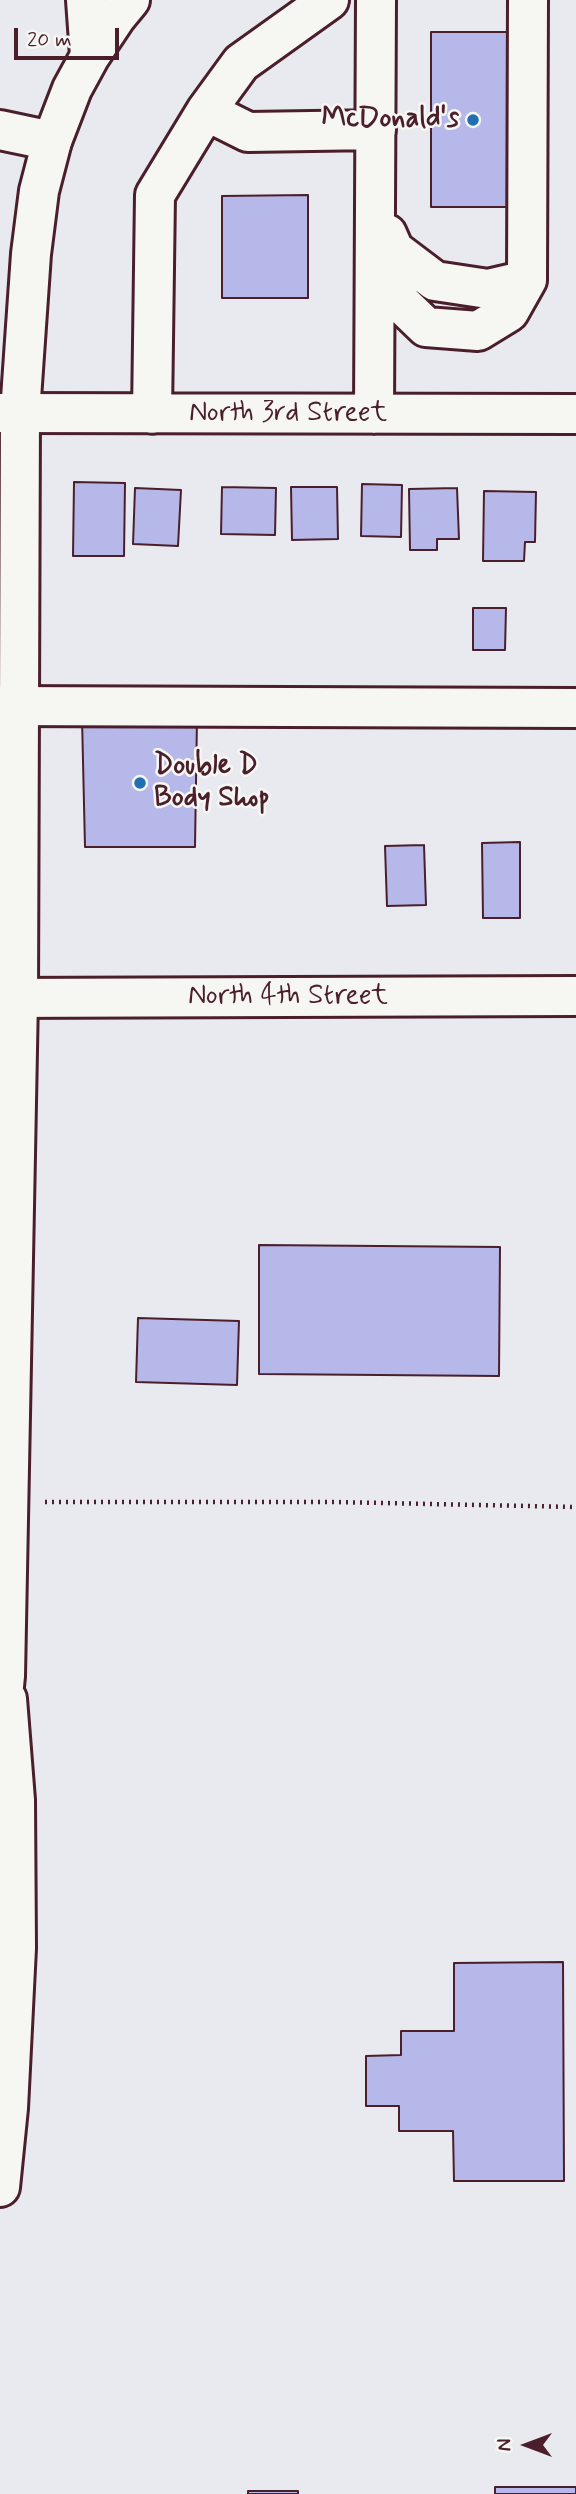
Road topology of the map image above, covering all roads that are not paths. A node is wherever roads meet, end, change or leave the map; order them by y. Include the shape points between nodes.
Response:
1 (86, 0) edge
2 (130, 0) edge
3 (329, 0) edge
4 (376, 0) edge
5 (528, 0) edge
6 (90, 56) junction
7 (206, 111) junction
8 (0, 130) edge
9 (376, 130) junction
10 (52, 141) junction
11 (375, 208) junction
12 (10, 413) edge
13 (152, 414) junction
14 (374, 414) junction
15 (576, 414) edge
16 (9, 706) edge
17 (576, 708) edge
18 (576, 996) edge
19 (9, 999) edge
20 (3, 1676) edge
21 (0, 1727) edge
22 (0, 2187) edge

1 - 6 main road
2 - 6 main road
3 - 7 main road via 242,63
4 - 9 main road
5 - 11 main road via 527,280 509,312 478,331 426,327 399,301 394,250
6 - 10 main road
7 - 9 main road via 248,132
7 - 13 main road via 155,195
8 - 10 main road
9 - 11 main road
10 - 12 main road via 39,191
11 - 14 main road
12 - 13 main road, North 3rd Street
12 - 16 main road
13 - 14 main road, North 3rd Street
14 - 15 main road, North 3rd Street
16 - 17 main road
16 - 19 main road
18 - 19 main road, North 4th Street
19 - 20 main road via 9,1502
20 - 21 main road
20 - 22 main road via 15,1800 16,1948

